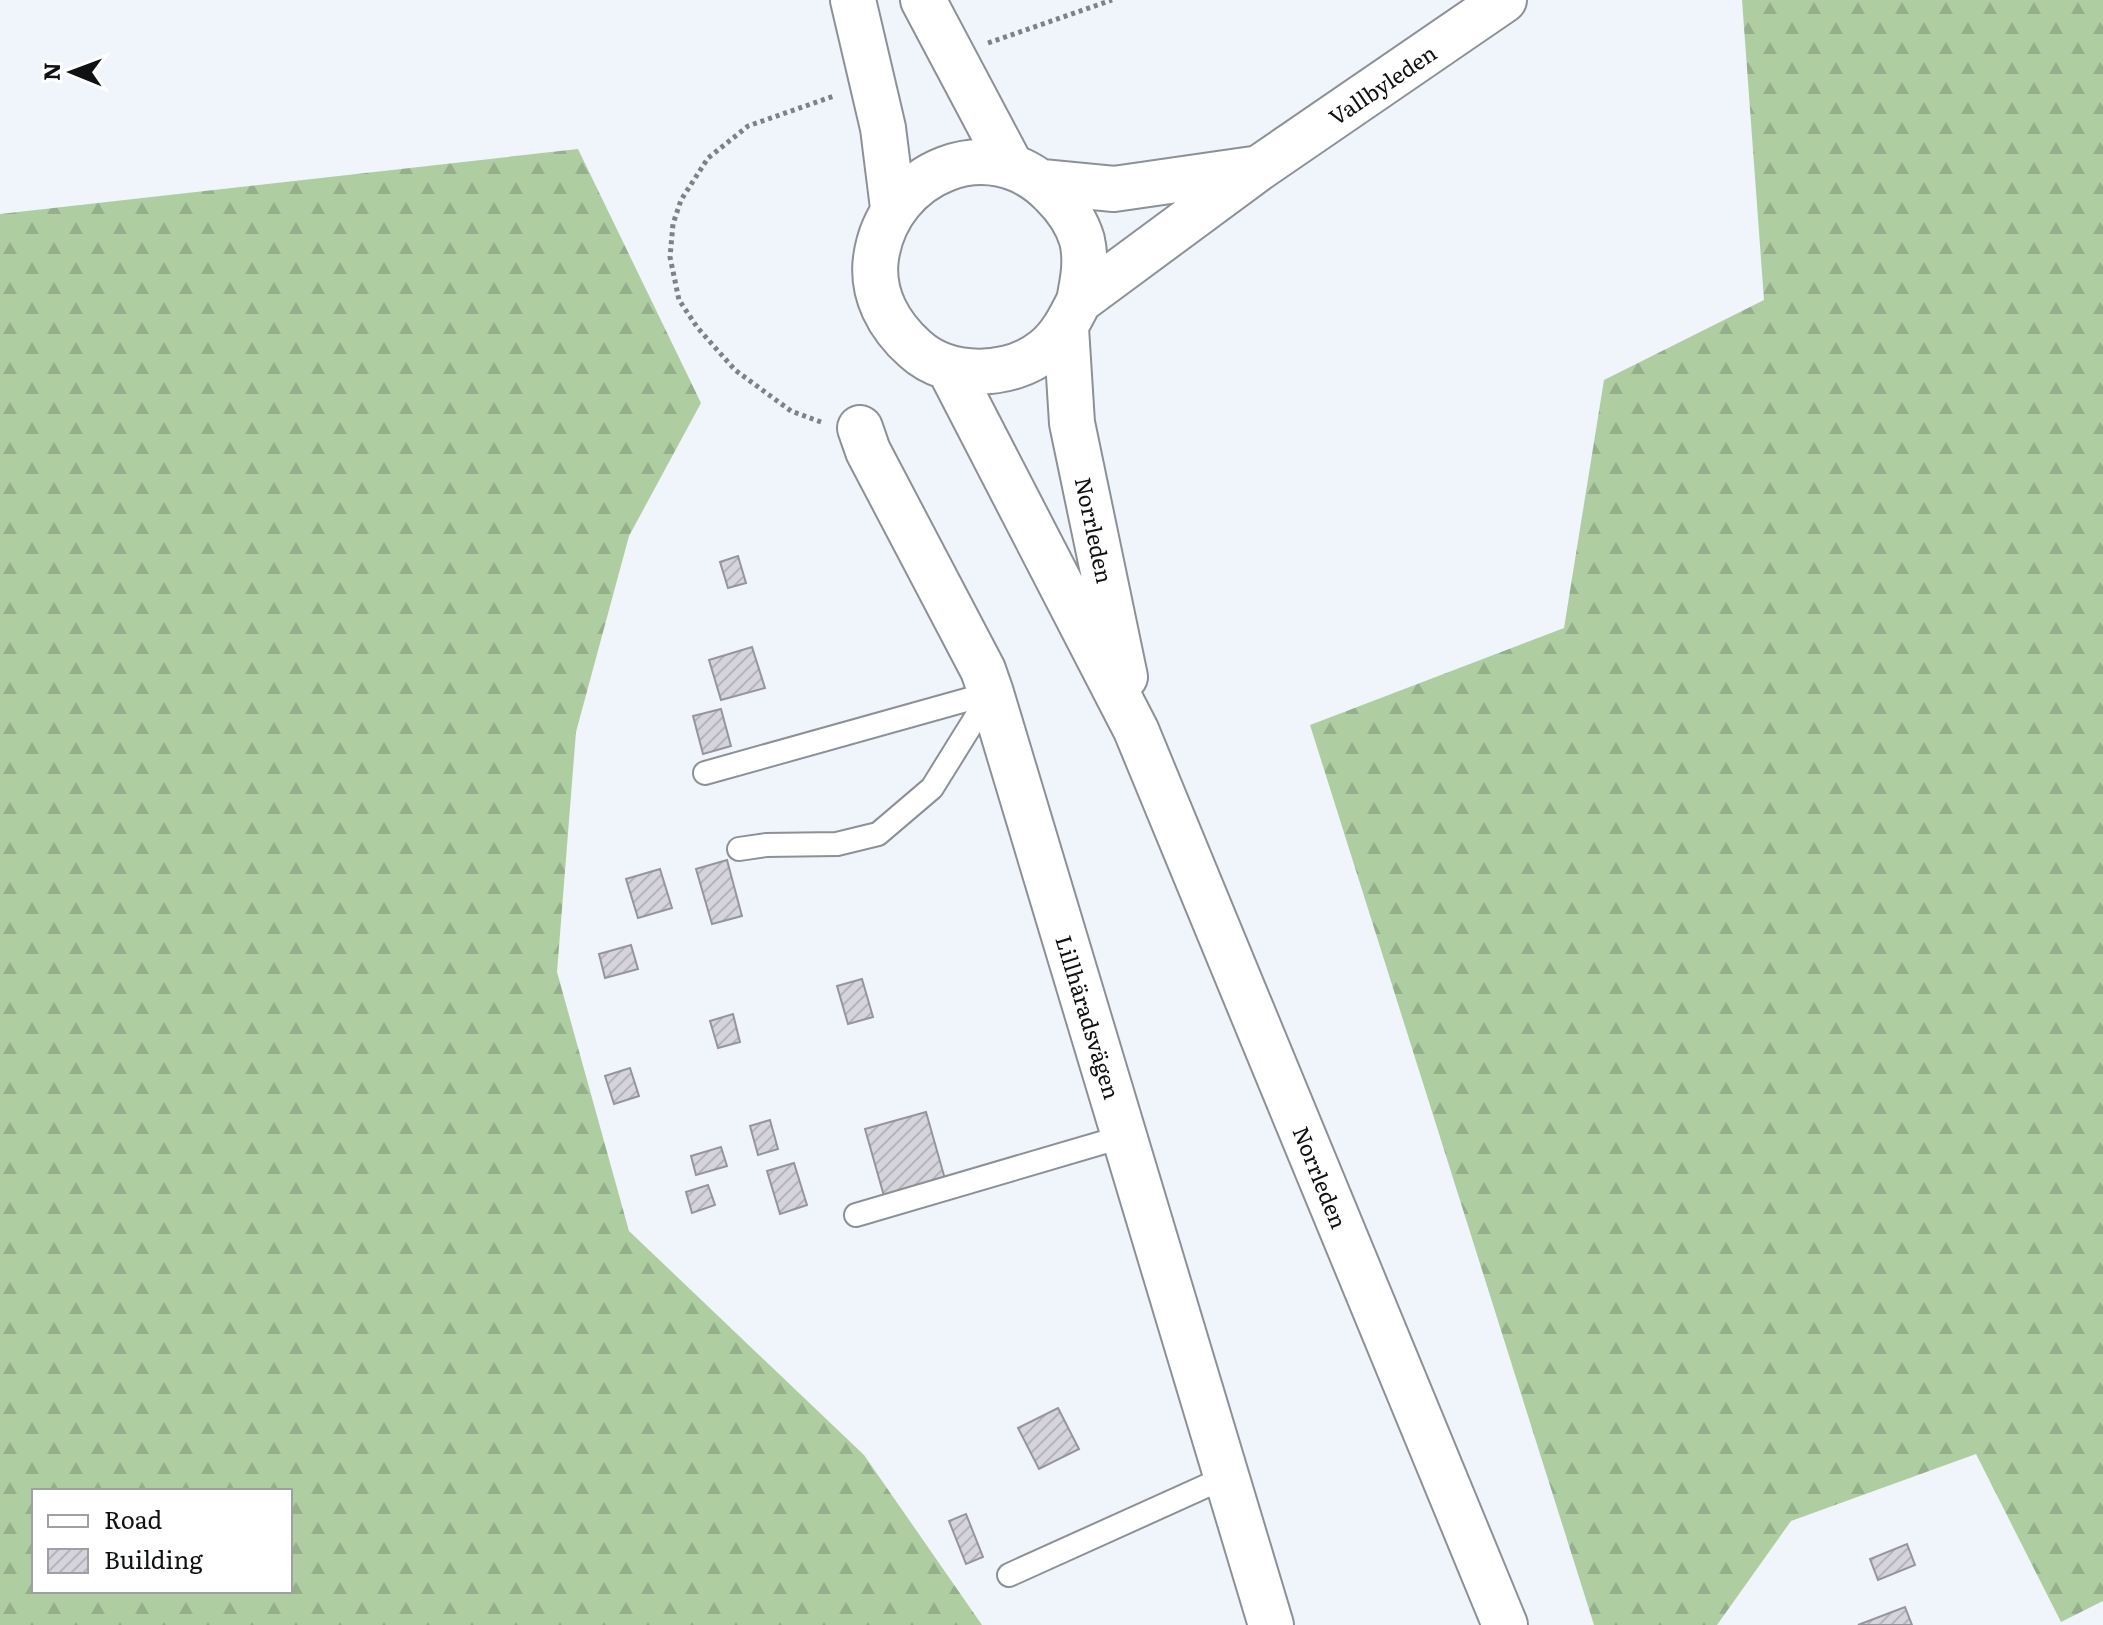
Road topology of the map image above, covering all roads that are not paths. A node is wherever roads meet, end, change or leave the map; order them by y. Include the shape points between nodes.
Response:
1 (853, 0) edge
2 (923, 0) edge
3 (1504, 0) edge
4 (1259, 168) junction
5 (1026, 174) junction
6 (893, 208) junction
7 (1072, 314) junction
8 (949, 368) junction
9 (860, 428) road end
10 (991, 693) junction
11 (1136, 730) junction
12 (705, 773) dead end
13 (739, 849) dead end
14 (1125, 1136) junction
15 (856, 1215) dead end
16 (1226, 1477) junction
17 (1009, 1575) dead end
18 (1271, 1625) edge
19 (1505, 1625) edge

1 - 6 main road via 883,128
2 - 5 main road
3 - 4 main road, Vallbyleden
4 - 5 main road, Vallbyleden via 1114,189
4 - 7 main road, Vallbyleden
5 - 6 main road via 975,162 940,169 914,185
5 - 7 main road via 1066,208 1082,240 1085,270
6 - 8 main road via 879,237 879,298 893,326 917,352
7 - 8 main road via 1044,351 1017,366 983,373
7 - 11 main road, Norrleden via 1072,423
8 - 11 main road, Norrleden
9 - 10 main road, Lillhäradsvägen
10 - 12 lane
10 - 13 lane via 932,788 878,834 837,844
10 - 14 main road, Lillhäradsvägen
11 - 19 main road, Norrleden
14 - 15 lane
14 - 16 main road, Lillhäradsvägen
16 - 17 lane
16 - 18 main road, Lillhäradsvägen

